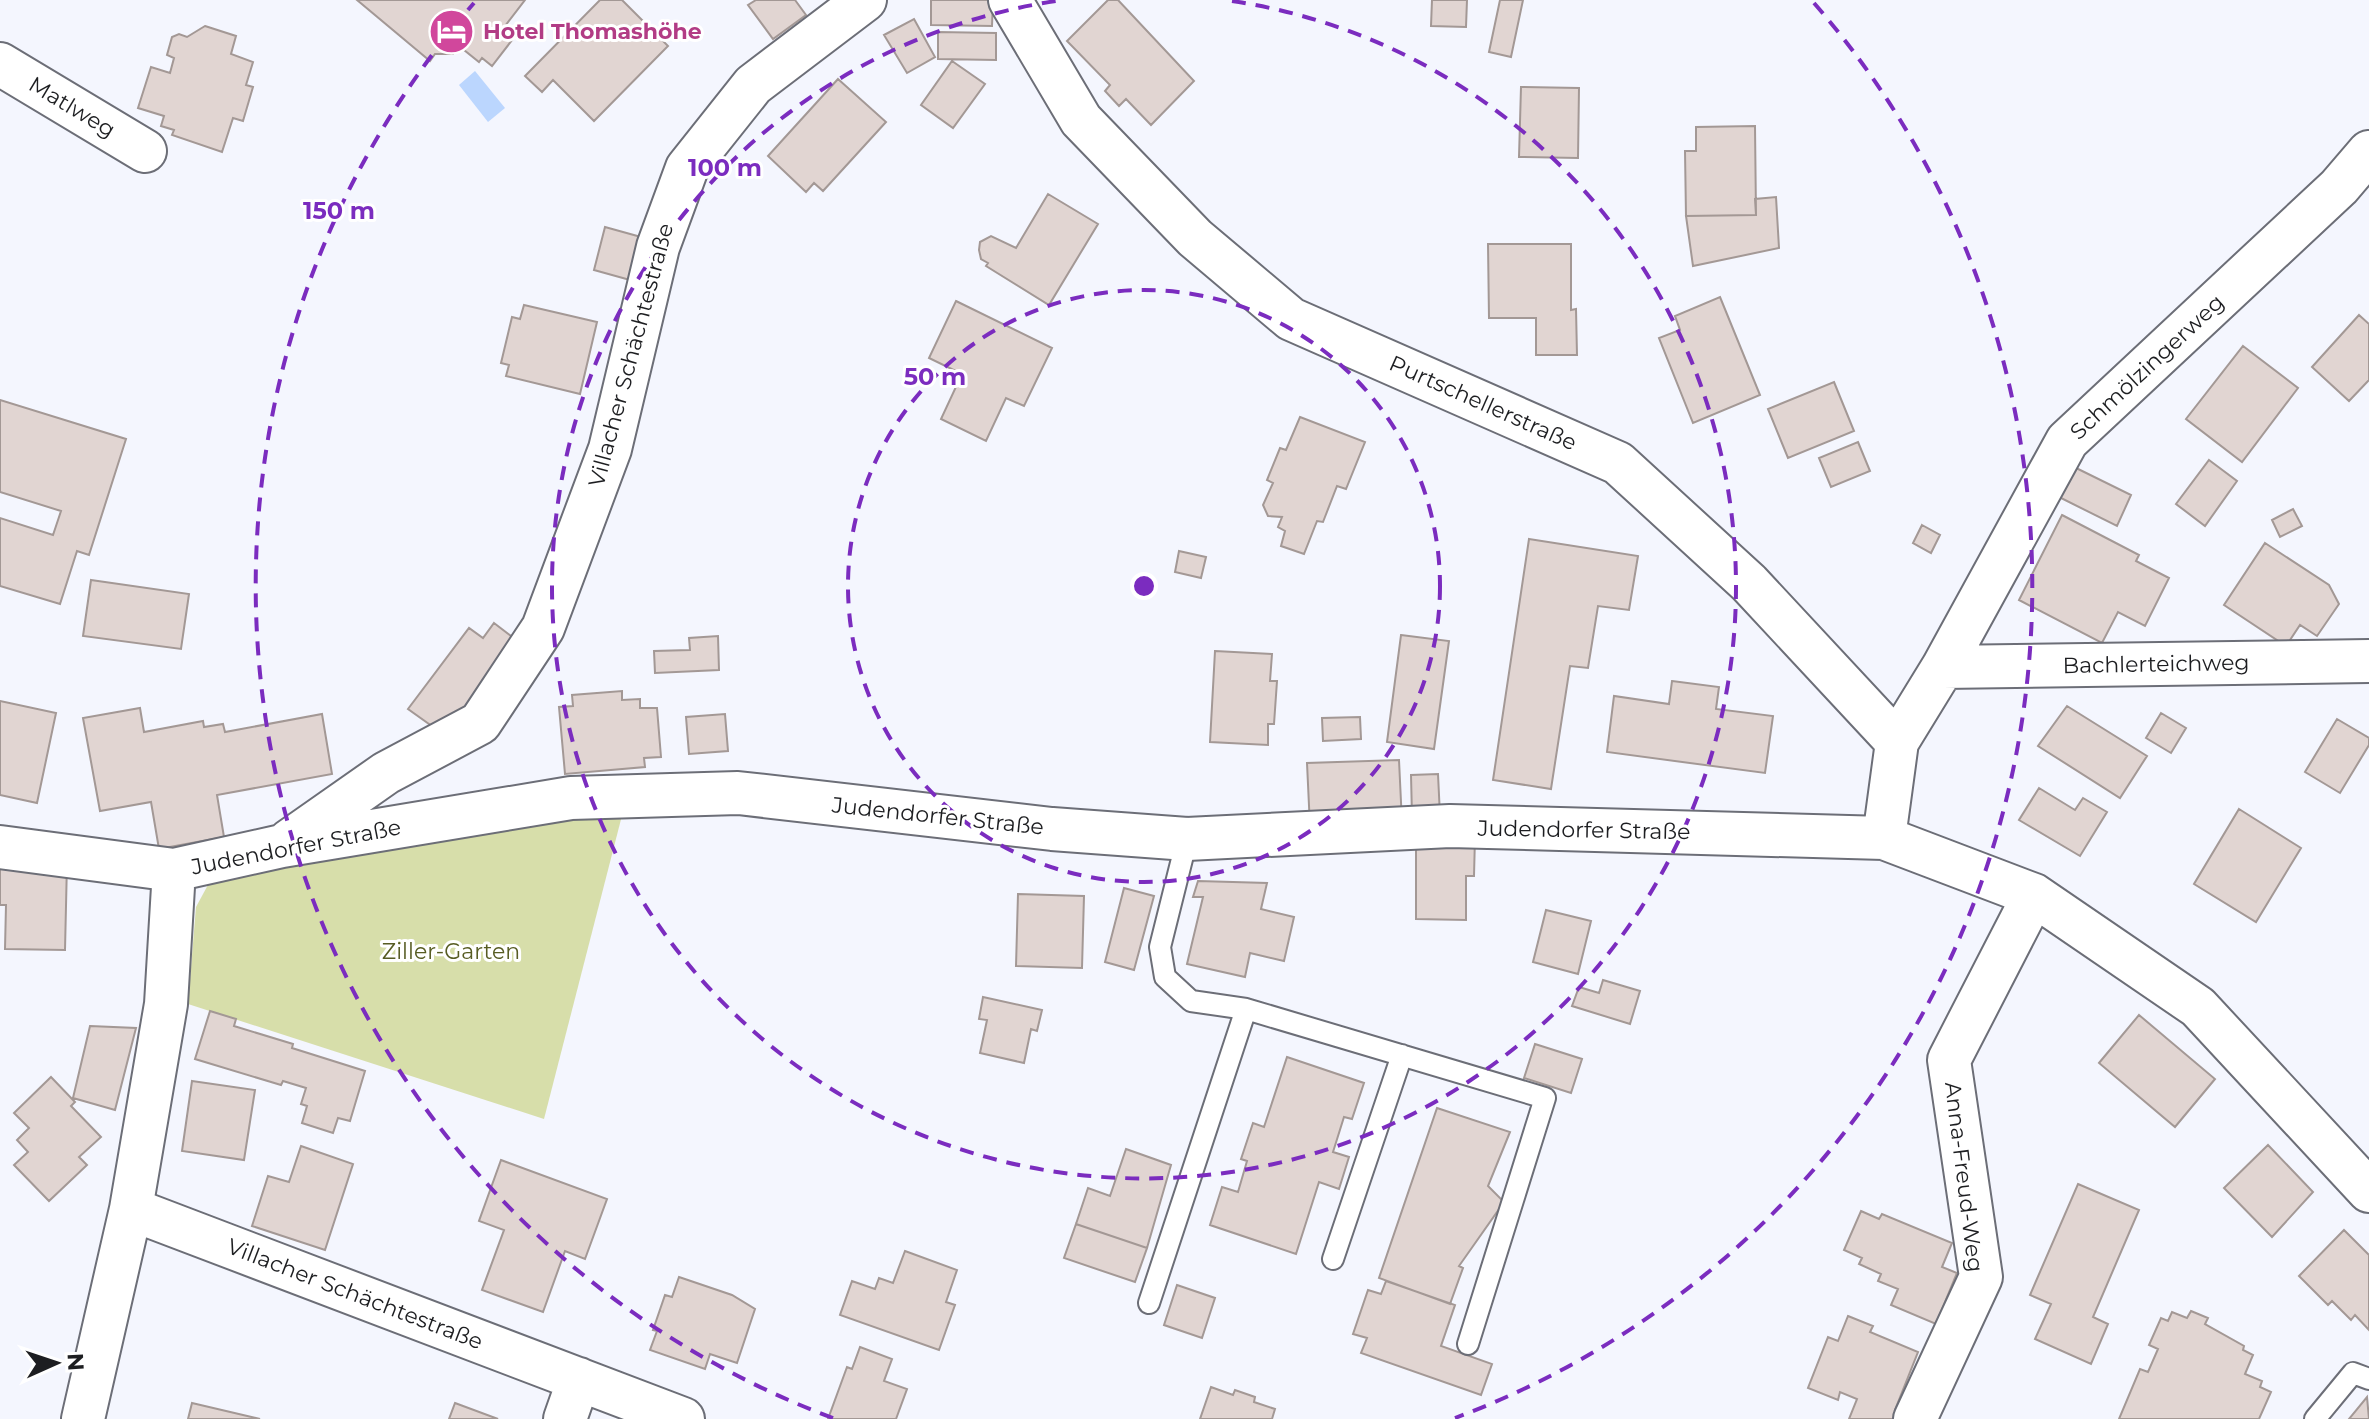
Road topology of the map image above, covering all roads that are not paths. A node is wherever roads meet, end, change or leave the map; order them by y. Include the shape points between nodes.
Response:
1 (865, 0) edge
2 (1010, 0) edge
3 (0, 64) edge
4 (145, 151) dead end
5 (2369, 152) edge
6 (2369, 661) edge
7 (1943, 667) junction
8 (1897, 742) junction
9 (1884, 838) junction
10 (1187, 839) junction
11 (282, 846) junction
12 (0, 847) edge
13 (174, 870) junction
14 (2034, 895) junction
15 (1246, 1009) junction
16 (1402, 1055) junction
17 (2369, 1191) edge
18 (131, 1209) junction
19 (1333, 1259) dead end
20 (1149, 1303) dead end
21 (1468, 1344) dead end
22 (579, 1379) junction
23 (2369, 1379) edge
24 (83, 1419) edge
25 (565, 1419) edge
26 (683, 1419) edge
27 (1915, 1419) edge
28 (2315, 1419) edge

1 - 11 street, Villacher Schächtestraße via 753,85 687,168 658,247 610,449 543,628 480,723 386,773
2 - 8 street, Purtschellerstraße via 1081,120 1195,238 1291,319 1618,463 1749,583
3 - 4 street, Matlweg
5 - 7 street, Schmölzingerweg via 2339,187 2067,441
6 - 7 street, Bachlerteichweg
7 - 8 street, Schmölzingerweg
8 - 9 street
9 - 10 street, Judendorfer Straße via 1450,826
9 - 14 street, Judendorfer Straße
10 - 11 street, Judendorfer Straße via 738,793 571,798
10 - 15 lane via 1160,947 1165,977 1191,1001
11 - 13 street, Judendorfer Straße
12 - 13 street, Judendorfer Straße
13 - 18 street via 166,1004
14 - 17 street, Judendorfer Straße via 2198,1007
14 - 27 street, Anna-Freud-Weg via 1949,1060 1981,1277
15 - 16 lane
15 - 20 lane
16 - 19 lane
16 - 21 lane via 1545,1098
18 - 22 street, Villacher Schächtestraße
18 - 24 street
22 - 25 street
22 - 26 street, Villacher Schächtestraße
23 - 28 lane via 2353,1373

